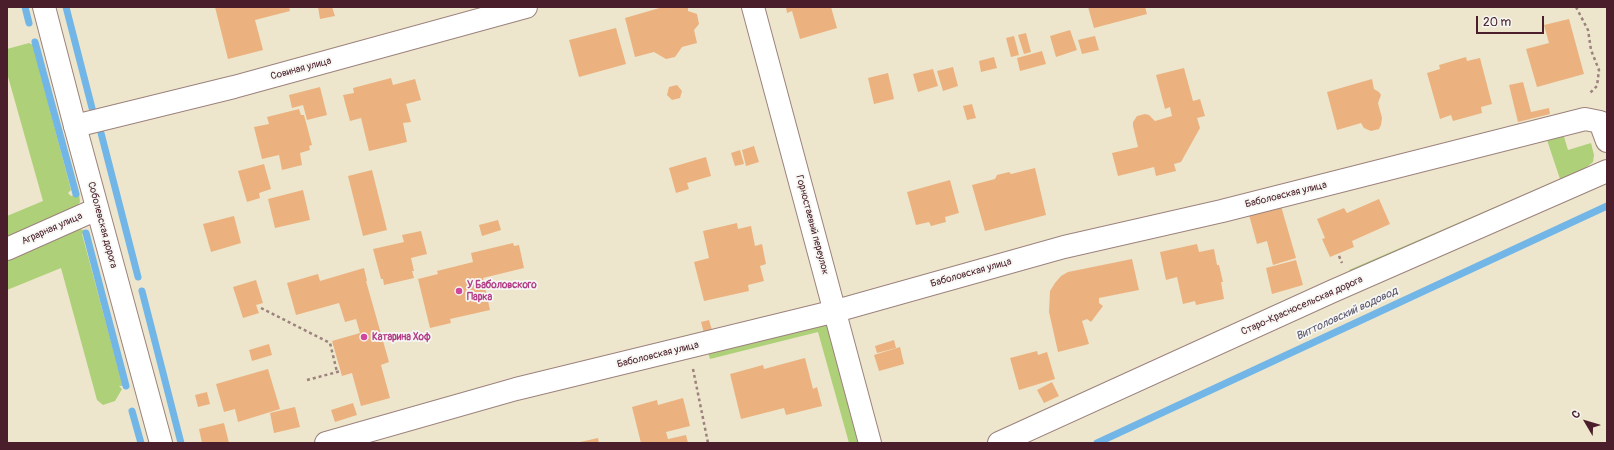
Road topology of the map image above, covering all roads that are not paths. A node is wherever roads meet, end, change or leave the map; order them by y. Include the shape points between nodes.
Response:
1 (44, 7) edge
2 (526, 7) edge
3 (753, 7) edge
4 (75, 126) junction
5 (1607, 141) edge
6 (1607, 171) edge
7 (98, 208) junction
8 (7, 249) edge
9 (836, 312) junction
10 (161, 443) edge
11 (326, 443) edge
12 (870, 443) edge
13 (999, 443) edge

1 - 4 street, Соболевская дорога
2 - 4 street, Совиная улица via 242,85
3 - 9 street, Горностаевый переулок
4 - 7 street, Соболевская дорога
5 - 9 street, Баболовская улица via 1600,122 1585,119 1222,211 1064,247
6 - 13 street, Старо-Красносельская дорога via 1333,291
7 - 8 street, Аграрная улица
7 - 10 street, Соболевская дорога
9 - 11 street, Баболовская улица via 516,389
9 - 12 street, Горностаевый переулок

